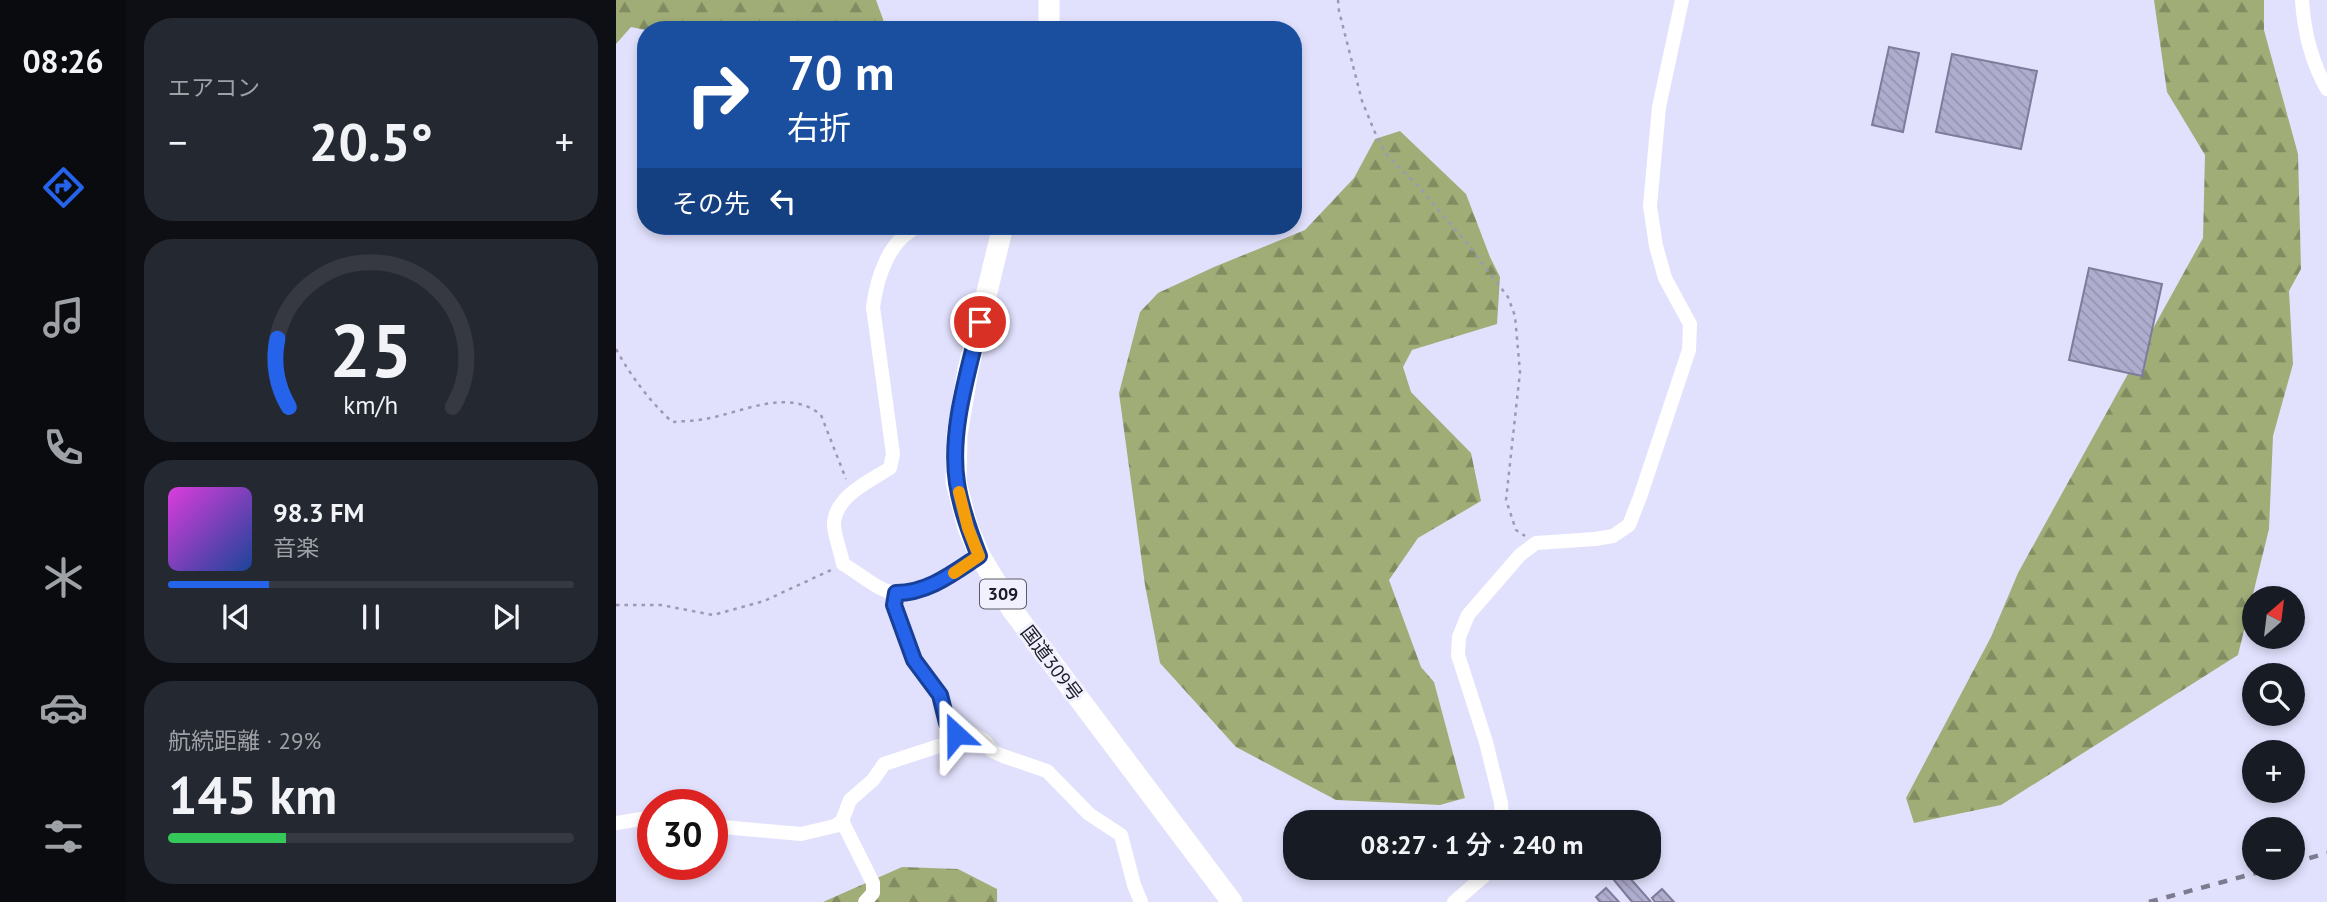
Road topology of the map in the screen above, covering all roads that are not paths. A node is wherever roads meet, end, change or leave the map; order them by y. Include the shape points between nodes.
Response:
1 (1049, 0) edge
2 (1682, 0) edge
3 (2302, 0) edge
4 (1049, 21) edge
5 (2327, 89) edge
6 (905, 235) edge
7 (1001, 235) edge
8 (979, 556) junction
9 (896, 593) junction
10 (956, 734) junction
11 (1502, 810) edge
12 (637, 820) edge
13 (842, 821) junction
14 (616, 823) edge
15 (728, 827) edge
16 (1480, 880) edge
17 (865, 902) edge
18 (1141, 902) edge
19 (1232, 902) edge
20 (1454, 902) edge

1 - 4 highway
2 - 11 street via 1659,107 1650,206 1665,278 1690,324 1689,350 1629,525 1613,536 1536,543 1468,615 1459,637 1458,655 1486,741
3 - 5 street via 2318,73
6 - 9 street via 889,256 873,307 893,454 890,468 851,492 834,524 844,564
7 - 8 highway, 国道309号 / 309 via 957,435 957,482
8 - 9 street via 940,582 911,593
8 - 19 highway, 国道309号 / 309 via 1013,611
9 - 10 street via 894,605 914,660 940,695 947,723
10 - 13 street via 945,744 884,764 850,800
10 - 18 street via 971,733 992,751 1047,771 1089,814 1121,835
12 - 14 street
13 - 15 street via 801,834
13 - 17 street via 873,883 873,893
16 - 20 street

